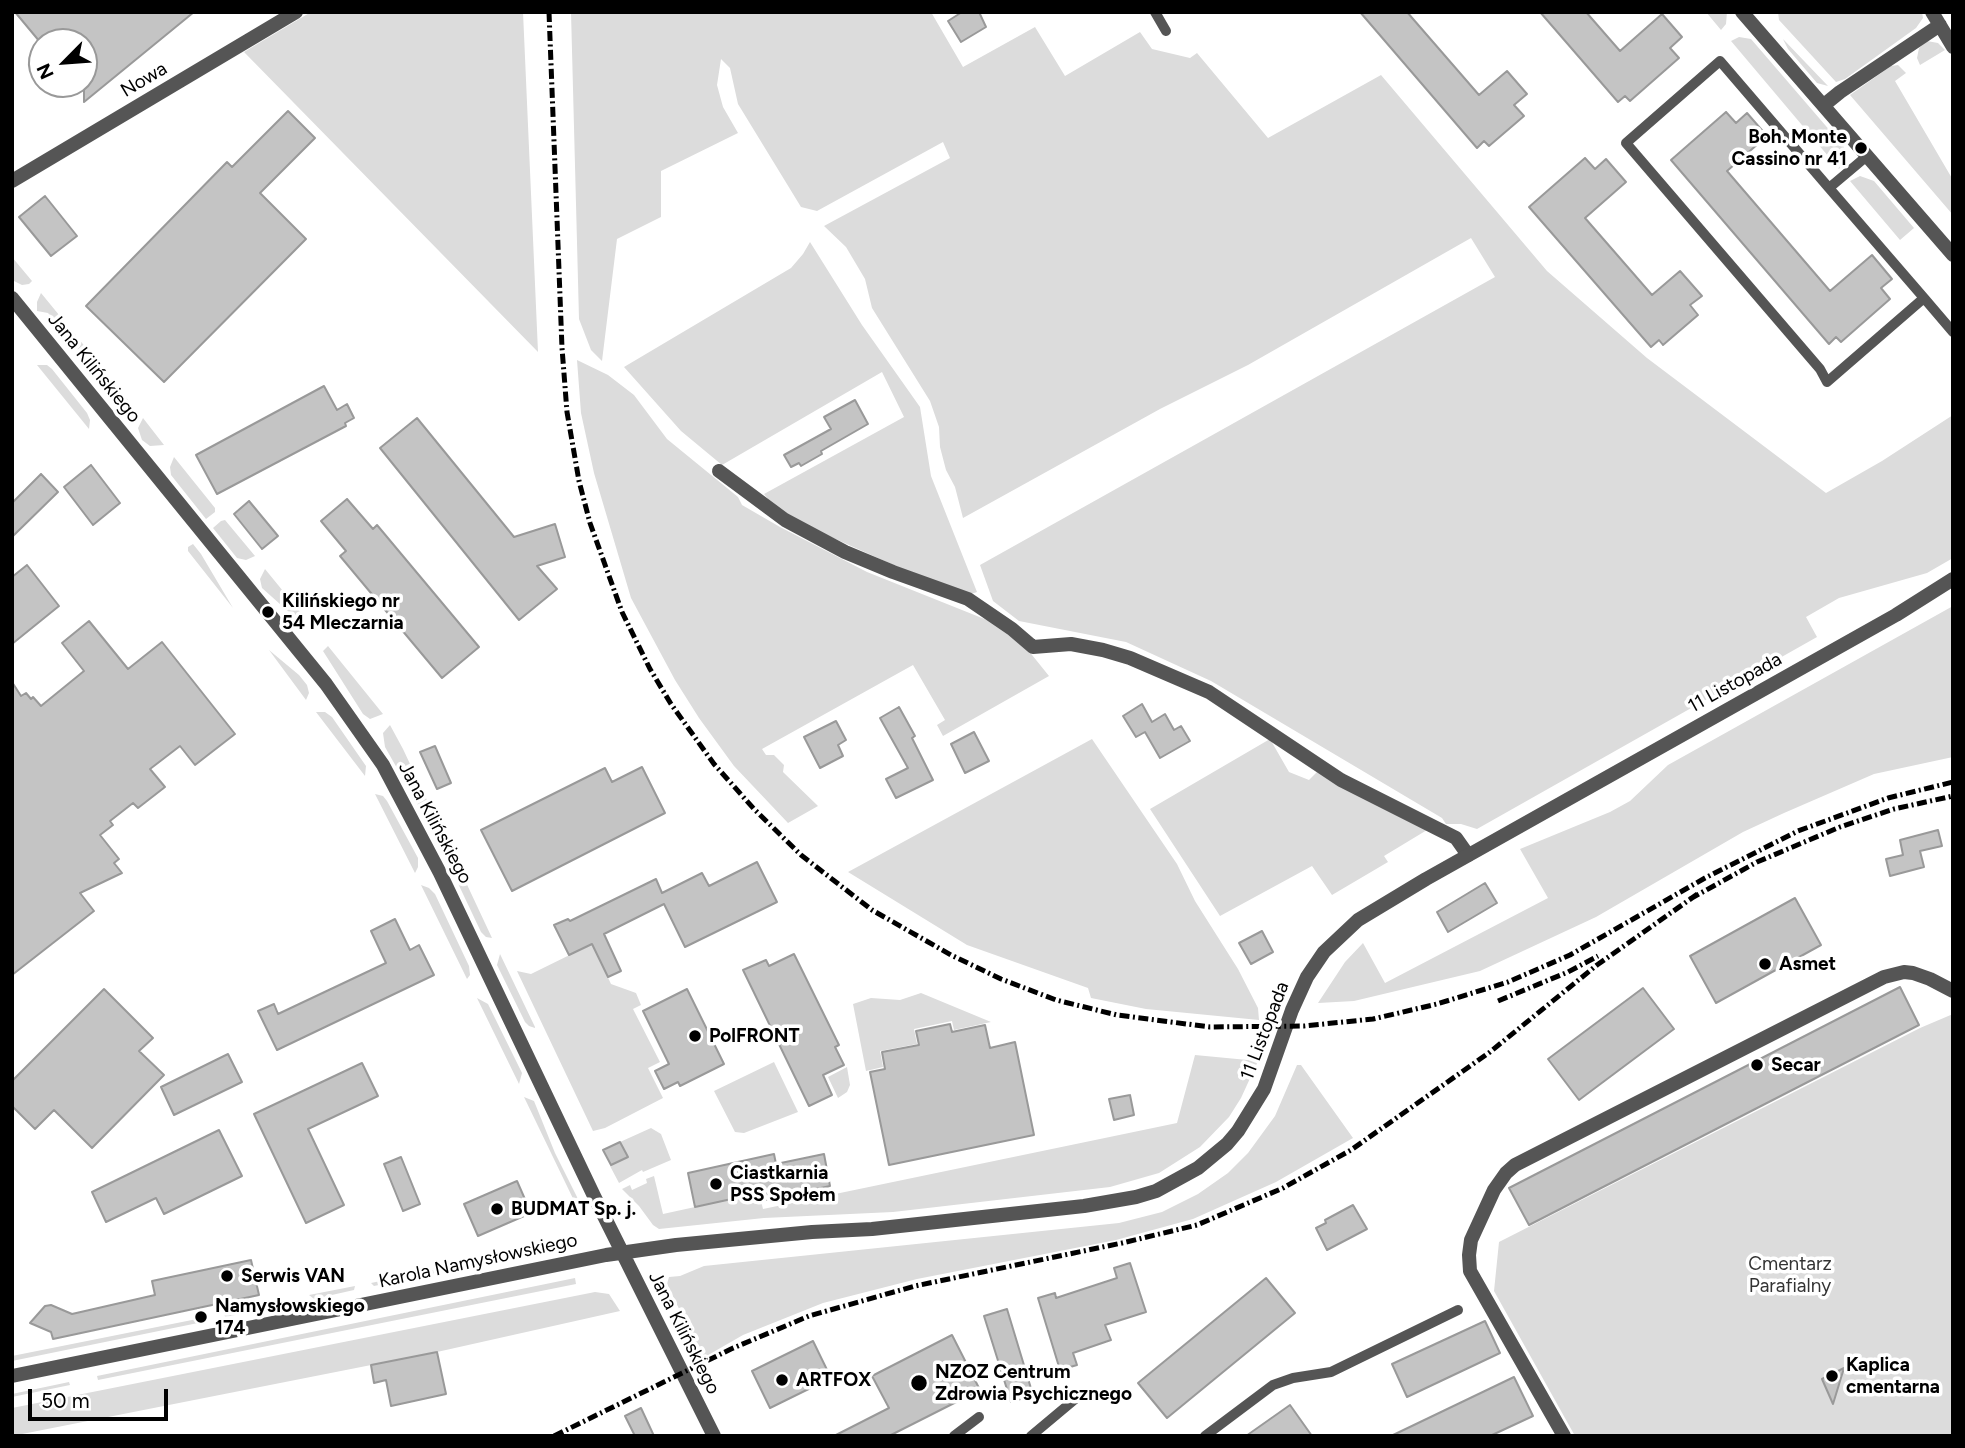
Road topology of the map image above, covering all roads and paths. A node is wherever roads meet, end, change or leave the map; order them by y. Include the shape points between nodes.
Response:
1 (296, 12) edge
2 (1155, 12) edge
3 (1742, 12) edge
4 (1936, 18) edge
5 (1166, 32) dead end
6 (1953, 47) edge
7 (1824, 105) junction
8 (1867, 156) junction
9 (12, 181) edge
10 (1829, 188) junction
11 (1953, 255) edge
12 (12, 298) edge
13 (1924, 298) junction
14 (1953, 332) edge
15 (719, 471) dead end
16 (1953, 579) edge
17 (1468, 855) junction
18 (1953, 991) edge
19 (622, 1252) junction
20 (1458, 1310) dead end
21 (12, 1376) edge
22 (1080, 1395) dead end
23 (979, 1418) dead end
24 (714, 1436) edge
25 (954, 1436) edge
26 (1031, 1436) edge
27 (1205, 1436) edge
28 (1564, 1436) edge

1 - 9 street, Nowa
2 - 5 lane
3 - 7 street
4 - 6 street
4 - 7 street
7 - 8 street
8 - 10 lane
8 - 11 street
10 - 13 lane
10 - 13 lane via 1720,61 1626,143 1827,382
12 - 19 street, Jana Kilińskiego via 364,735 440,873
13 - 14 lane
15 - 17 street via 785,520 869,562 968,599 1033,647 1071,644 1103,650 1209,692 1341,780 1456,838
16 - 17 street, 11 Listopada
17 - 19 street, 11 Listopada via 1373,908 1335,940 1302,987 1264,1089 1247,1118 1211,1158 1171,1184 1136,1197 1084,1206
18 - 28 street via 1913,973 1884,977 1506,1173 1471,1240 1470,1271
19 - 21 street, Karola Namysłowskiego
19 - 24 street, Jana Kilińskiego
20 - 27 lane via 1331,1372 1273,1385
22 - 26 lane
23 - 25 lane

